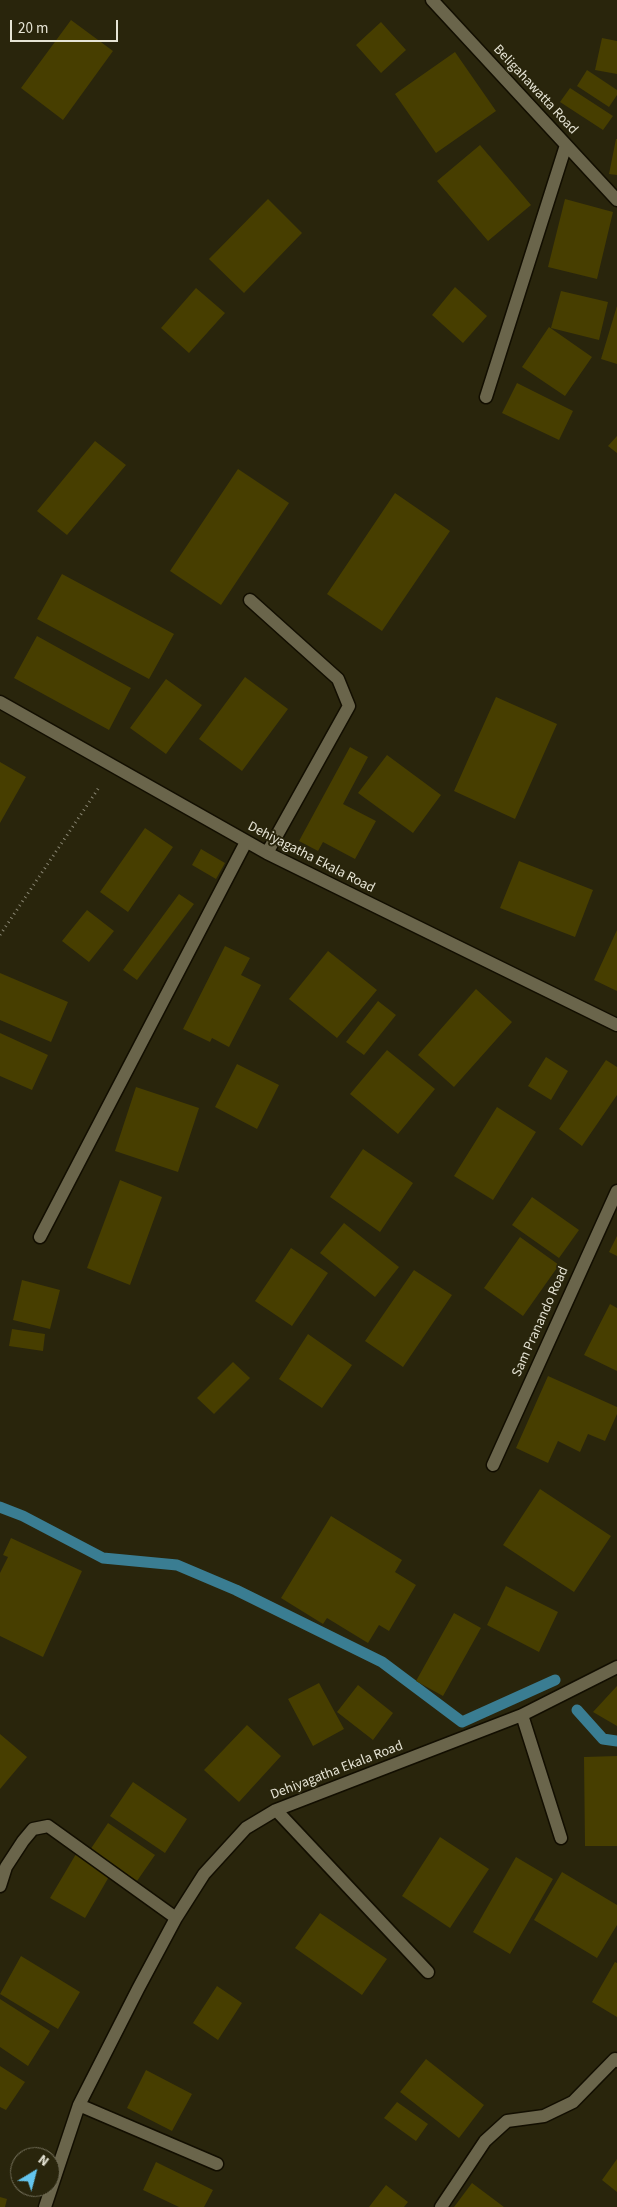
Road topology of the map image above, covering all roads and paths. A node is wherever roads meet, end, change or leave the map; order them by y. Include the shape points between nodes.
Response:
1 (432, 0) edge
2 (566, 145) junction
3 (617, 200) edge
4 (486, 397) dead end
5 (250, 600) dead end
6 (0, 702) edge
7 (113, 766) junction
8 (246, 842) junction
9 (267, 853) junction
10 (0, 935) edge
11 (617, 1025) edge
12 (617, 1191) edge
13 (40, 1237) dead end
14 (493, 1465) dead end
15 (617, 1667) edge
16 (522, 1715) junction
17 (276, 1810) junction
18 (561, 1838) dead end
19 (3, 1864) edge
20 (0, 1886) edge
21 (176, 1918) junction
22 (428, 1972) dead end
23 (617, 2060) edge
24 (79, 2105) junction
25 (217, 2164) dead end
26 (45, 2207) edge
27 (441, 2207) edge

1 - 2 street, Beligahawatta Road
2 - 3 street, Beligahawatta Road
2 - 4 street
5 - 9 street via 338,679 349,706
6 - 7 street, Dehiyagatha Ekala Road
7 - 8 street, Dehiyagatha Ekala Road
7 - 10 path
8 - 9 street, Dehiyagatha Ekala Road
8 - 13 street
9 - 11 street, Dehiyagatha Ekala Road
12 - 14 street, Sam Pranando Road
15 - 16 street, Dehiyagatha Ekala Road
16 - 17 street, Dehiyagatha Ekala Road
16 - 18 street
17 - 21 street, Dehiyagatha Ekala Road via 246,1828 204,1874
17 - 22 street
19 - 20 street
19 - 21 street via 33,1829 48,1826
21 - 24 street, Dehiyagatha Ekala Road
23 - 27 street via 573,2102 544,2116 507,2121 485,2141
24 - 25 street
24 - 26 street, Dehiyagatha Ekala Road

